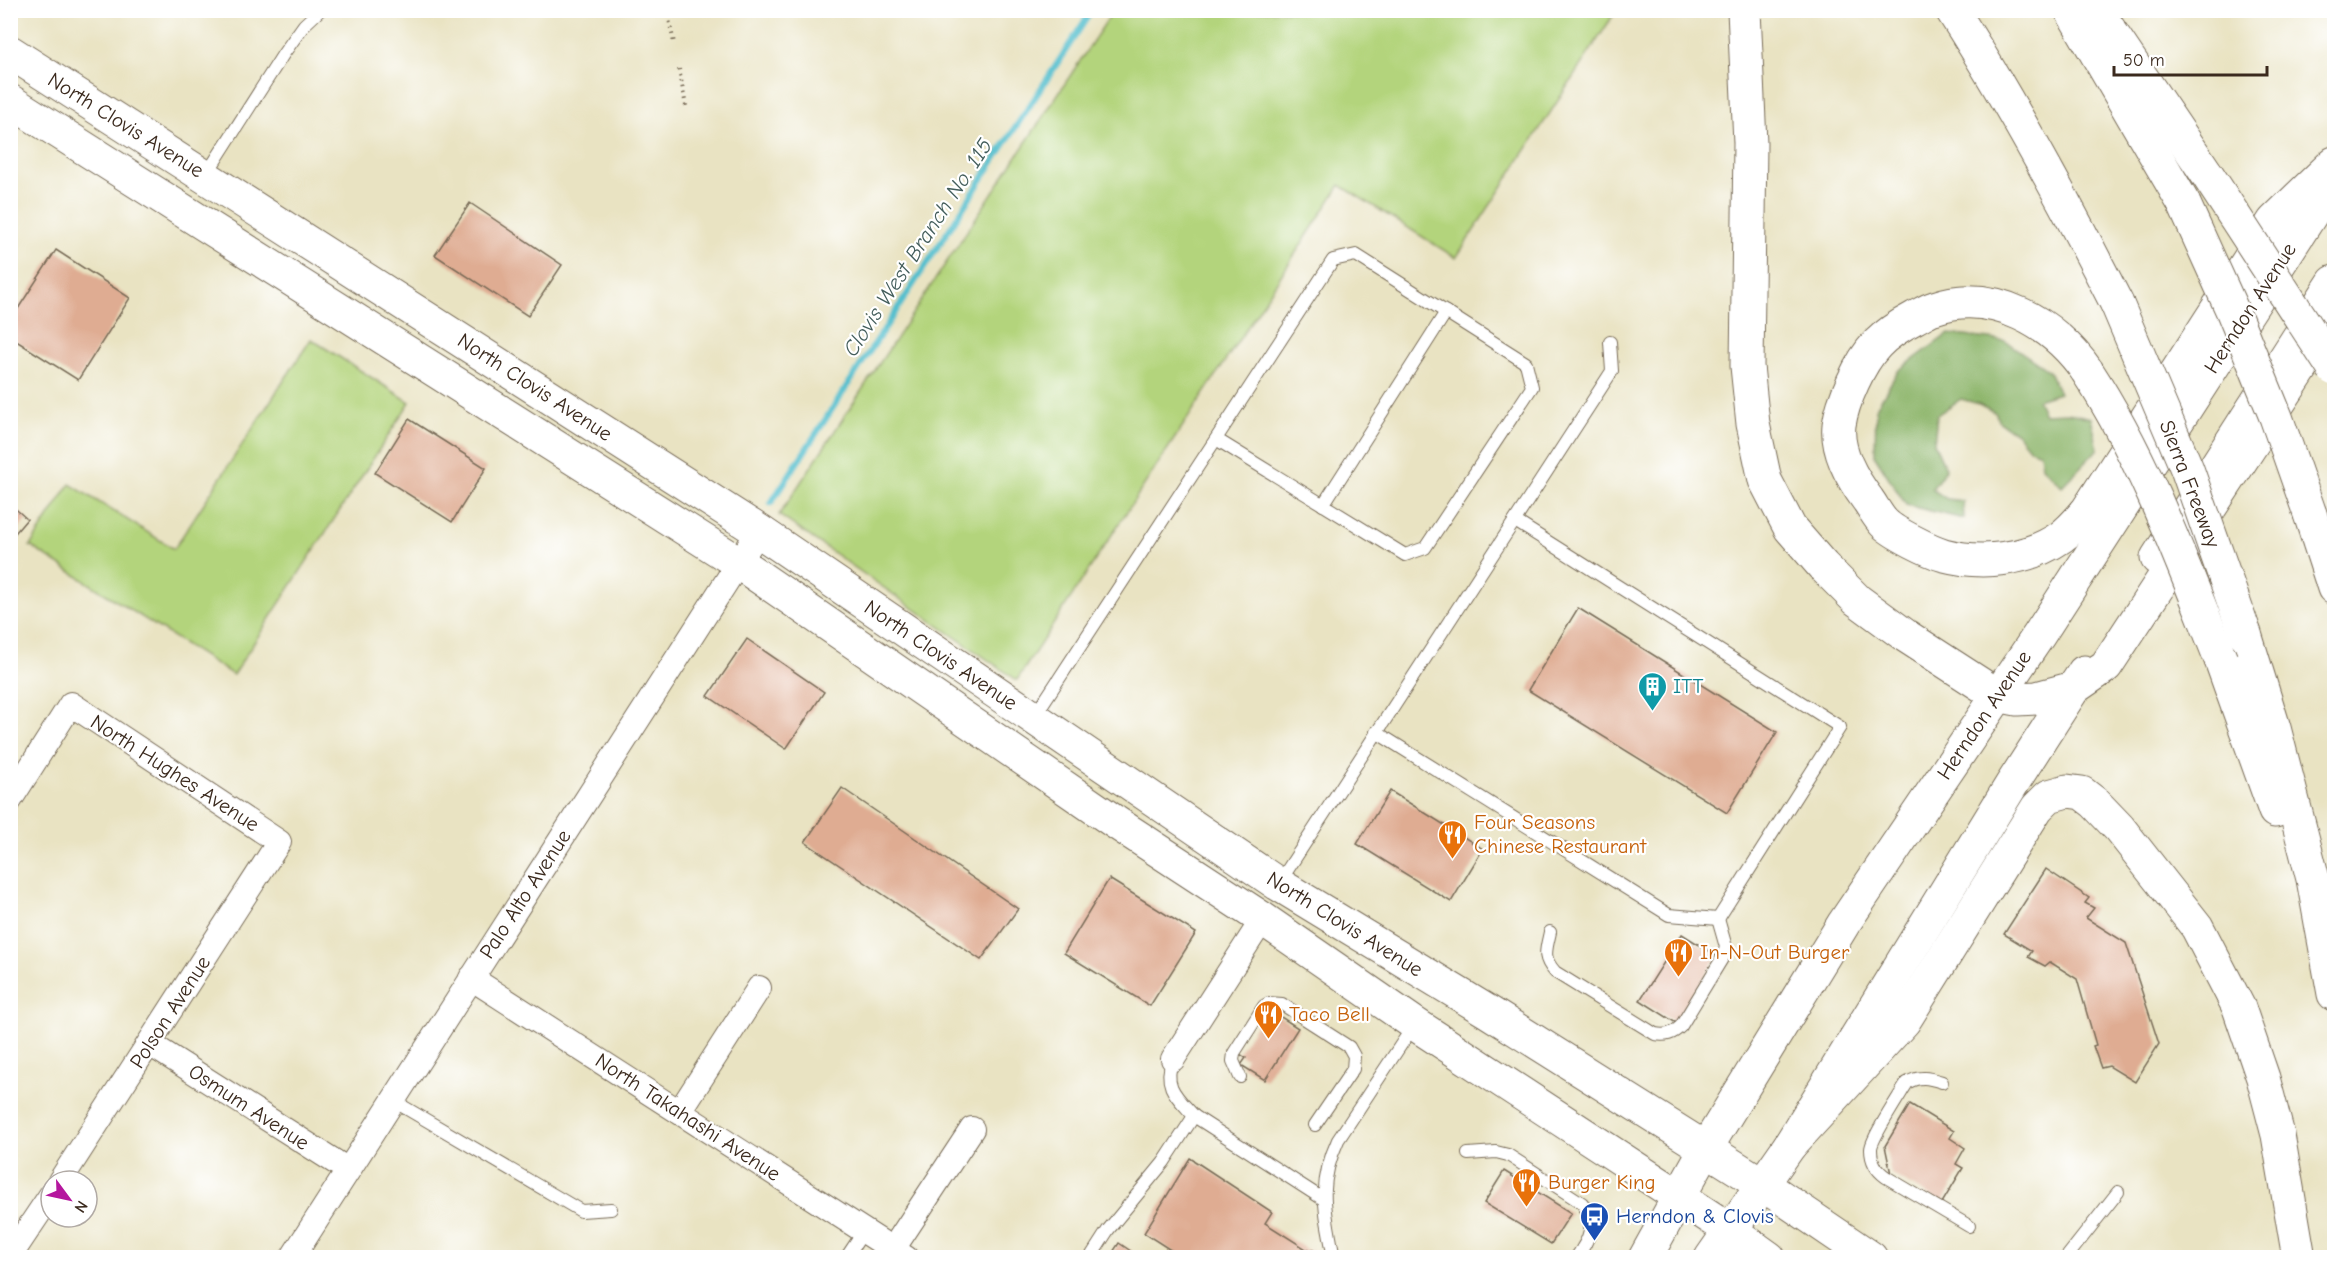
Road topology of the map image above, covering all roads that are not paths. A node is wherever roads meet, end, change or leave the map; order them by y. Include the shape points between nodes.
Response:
1 (320, 10) edge
2 (1744, 10) edge
3 (1952, 10) edge
4 (2070, 10) edge
5 (2096, 10) edge
6 (10, 52) edge
7 (10, 101) edge
8 (2334, 163) edge
9 (206, 176) junction
10 (2334, 179) edge
11 (2334, 282) edge
12 (1446, 312) junction
13 (2334, 319) edge
14 (1610, 342) dead end
15 (2334, 369) edge
16 (1216, 439) junction
17 (1323, 505) junction
18 (1515, 520) junction
19 (759, 531) junction
20 (739, 563) junction
21 (2334, 588) edge
22 (2074, 688) junction
23 (1997, 695) junction
24 (1033, 718) junction
25 (1376, 732) junction
26 (10, 800) edge
27 (279, 842) joint
28 (1278, 884) junction
29 (1263, 919) junction
30 (1718, 919) junction
31 (1550, 932) dead end
32 (471, 978) junction
33 (2332, 980) edge
34 (759, 988) dead end
35 (1487, 1011) junction
36 (1415, 1024) junction
37 (150, 1044) junction
38 (1173, 1059) joint
39 (1240, 1077) dead end
40 (1942, 1082) dead end
41 (392, 1100) junction
42 (680, 1111) junction
43 (1194, 1116) junction
44 (1315, 1125) dead end
45 (972, 1129) dead end
46 (1790, 1145) junction
47 (1706, 1148) junction
48 (1468, 1154) dead end
49 (68, 1169) edge
50 (348, 1170) junction
51 (1762, 1184) junction
52 (2118, 1192) dead end
53 (1680, 1196) junction
54 (1323, 1199) junction
55 (611, 1209) dead end
56 (39, 1213) edge
57 (1969, 1226) dead end
58 (1730, 1230) junction
59 (864, 1231) junction
60 (899, 1253) edge
61 (10, 1256) edge
62 (292, 1257) edge
63 (846, 1257) edge
64 (1090, 1257) edge
65 (1334, 1257) edge
66 (1576, 1257) edge
67 (1645, 1257) edge
68 (1711, 1257) edge
69 (1770, 1257) edge
70 (1871, 1257) edge
71 (2066, 1257) edge
72 (2299, 1257) edge

1 - 9 lane via 284,53
2 - 23 main road via 1750,143 1747,366 1753,424 1766,480 1790,528 1857,600
3 - 33 main road, Sierra Freeway, bridge via 2053,180 2117,304 2187,469 2274,728 2313,879
4 - 21 main road, bridge via 2184,204 2234,312 2276,417
5 - 15 main road, bridge
6 - 9 main road, North Clovis Avenue
7 - 20 main road, North Clovis Avenue
8 - 33 main road, bridge via 2274,221 2087,511 2063,536 2042,548 2007,558 1966,561 1933,552 1884,523 1854,481 1843,453 1839,427 1847,397 1875,344 1934,308 1965,302 1998,306 2027,316 2056,336 2087,371 2129,443 2190,580
9 - 19 main road, North Clovis Avenue
10 - 23 main road, Herndon Avenue
11 - 22 main road
12 - 16 lane via 1356,255 1334,260
12 - 17 lane
12 - 17 lane via 1526,363 1532,387 1425,548 1406,555
13 - 22 main road via 2106,666
14 - 18 lane via 1612,371
16 - 17 lane
16 - 24 lane
18 - 25 lane
18 - 30 lane via 1840,727
19 - 20 street, Palo Alto Avenue
19 - 24 main road, North Clovis Avenue
20 - 29 main road, North Clovis Avenue
20 - 32 street, Palo Alto Avenue
22 - 23 main road via 2037,698
22 - 46 main road
23 - 47 main road, Herndon Avenue via 1844,923
24 - 28 main road, North Clovis Avenue
25 - 28 lane
25 - 30 lane via 1669,915
26 - 27 street, North Hughes Avenue via 71,704
27 - 37 street, Polson Avenue
28 - 35 main road, North Clovis Avenue
29 - 35 main road via 1279,910 1393,975
29 - 36 main road, North Clovis Avenue
29 - 38 street
30 - 31 lane via 1726,947 1723,957 1681,1026 1664,1036 1555,972 1546,962 1545,954
32 - 41 street, Palo Alto Avenue
32 - 42 street, North Takahashi Avenue
34 - 42 street
35 - 47 main road, North Clovis Avenue
36 - 53 main road, North Clovis Avenue
36 - 54 lane via 1338,1140 1327,1169
37 - 49 street, Polson Avenue
37 - 50 street, Osmum Avenue
38 - 43 lane via 1168,1076 1170,1085
39 - 44 lane via 1234,1053 1264,1006 1282,1004 1349,1047 1354,1056 1353,1069
40 - 57 lane via 1928,1077 1907,1083 1871,1147 1872,1159 1886,1177
41 - 50 street, Palo Alto Avenue
41 - 55 lane via 581,1211
42 - 59 street, North Takahashi Avenue
43 - 54 lane
43 - 64 lane via 1164,1162
45 - 60 street
46 - 51 main road
46 - 72 main road via 1904,1021 2037,808 2049,796 2067,791 2082,793 2119,828 2197,927 2239,1008 2278,1135
47 - 51 main road, North Clovis Avenue
47 - 53 main road, Herndon Avenue
48 - 66 lane via 1486,1151 1508,1155 1582,1203 1592,1222 1590,1234
50 - 62 street, Palo Alto Avenue
51 - 58 main road
51 - 70 main road, North Clovis Avenue
52 - 71 lane
53 - 58 main road, North Clovis Avenue
53 - 67 main road, Herndon Avenue
54 - 65 lane
56 - 61 street
58 - 68 main road
58 - 69 main road, North Clovis Avenue
59 - 60 street, North Takahashi Avenue
59 - 63 lane

